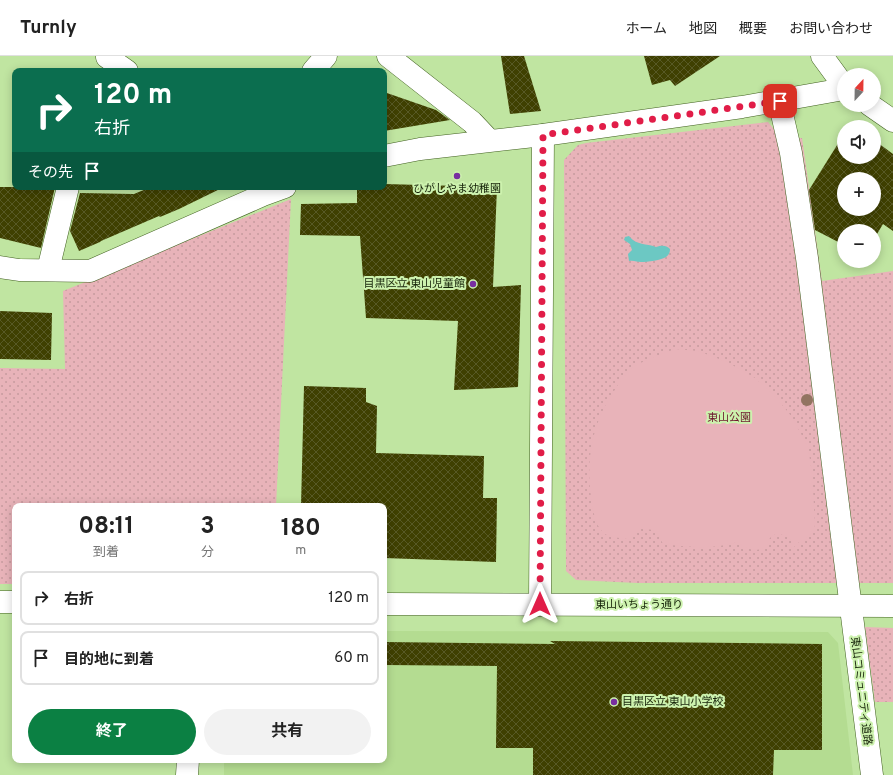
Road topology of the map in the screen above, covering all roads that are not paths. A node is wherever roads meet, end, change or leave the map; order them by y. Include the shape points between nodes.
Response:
1 (326, 56) edge
2 (388, 56) edge
3 (822, 56) edge
4 (104, 61) edge
5 (120, 68) edge
6 (316, 68) edge
7 (837, 78) edge
8 (837, 89) edge
9 (780, 101) junction
10 (543, 135) junction
11 (489, 140) junction
12 (387, 155) edge
13 (67, 190) edge
14 (259, 191) edge
15 (0, 267) edge
16 (48, 270) junction
17 (0, 602) edge
18 (12, 602) edge
19 (387, 604) edge
20 (540, 604) junction
21 (851, 606) junction
22 (893, 606) edge
23 (188, 763) edge
24 (188, 775) edge
25 (872, 775) edge

1 - 6 street
2 - 11 street via 472,122
3 - 7 street
4 - 5 street
8 - 9 street
9 - 10 street
9 - 21 street, 東山コミュニティ道路 via 791,153 807,258
10 - 11 street
10 - 20 street
11 - 12 street
13 - 16 street
14 - 16 street via 90,271
15 - 16 street
17 - 18 street
19 - 20 street, 東山いちょう通り
20 - 21 street, 東山いちょう通り
21 - 22 street, 東山いちょう通り
21 - 25 street, 東山コミュニティ道路
23 - 24 street

